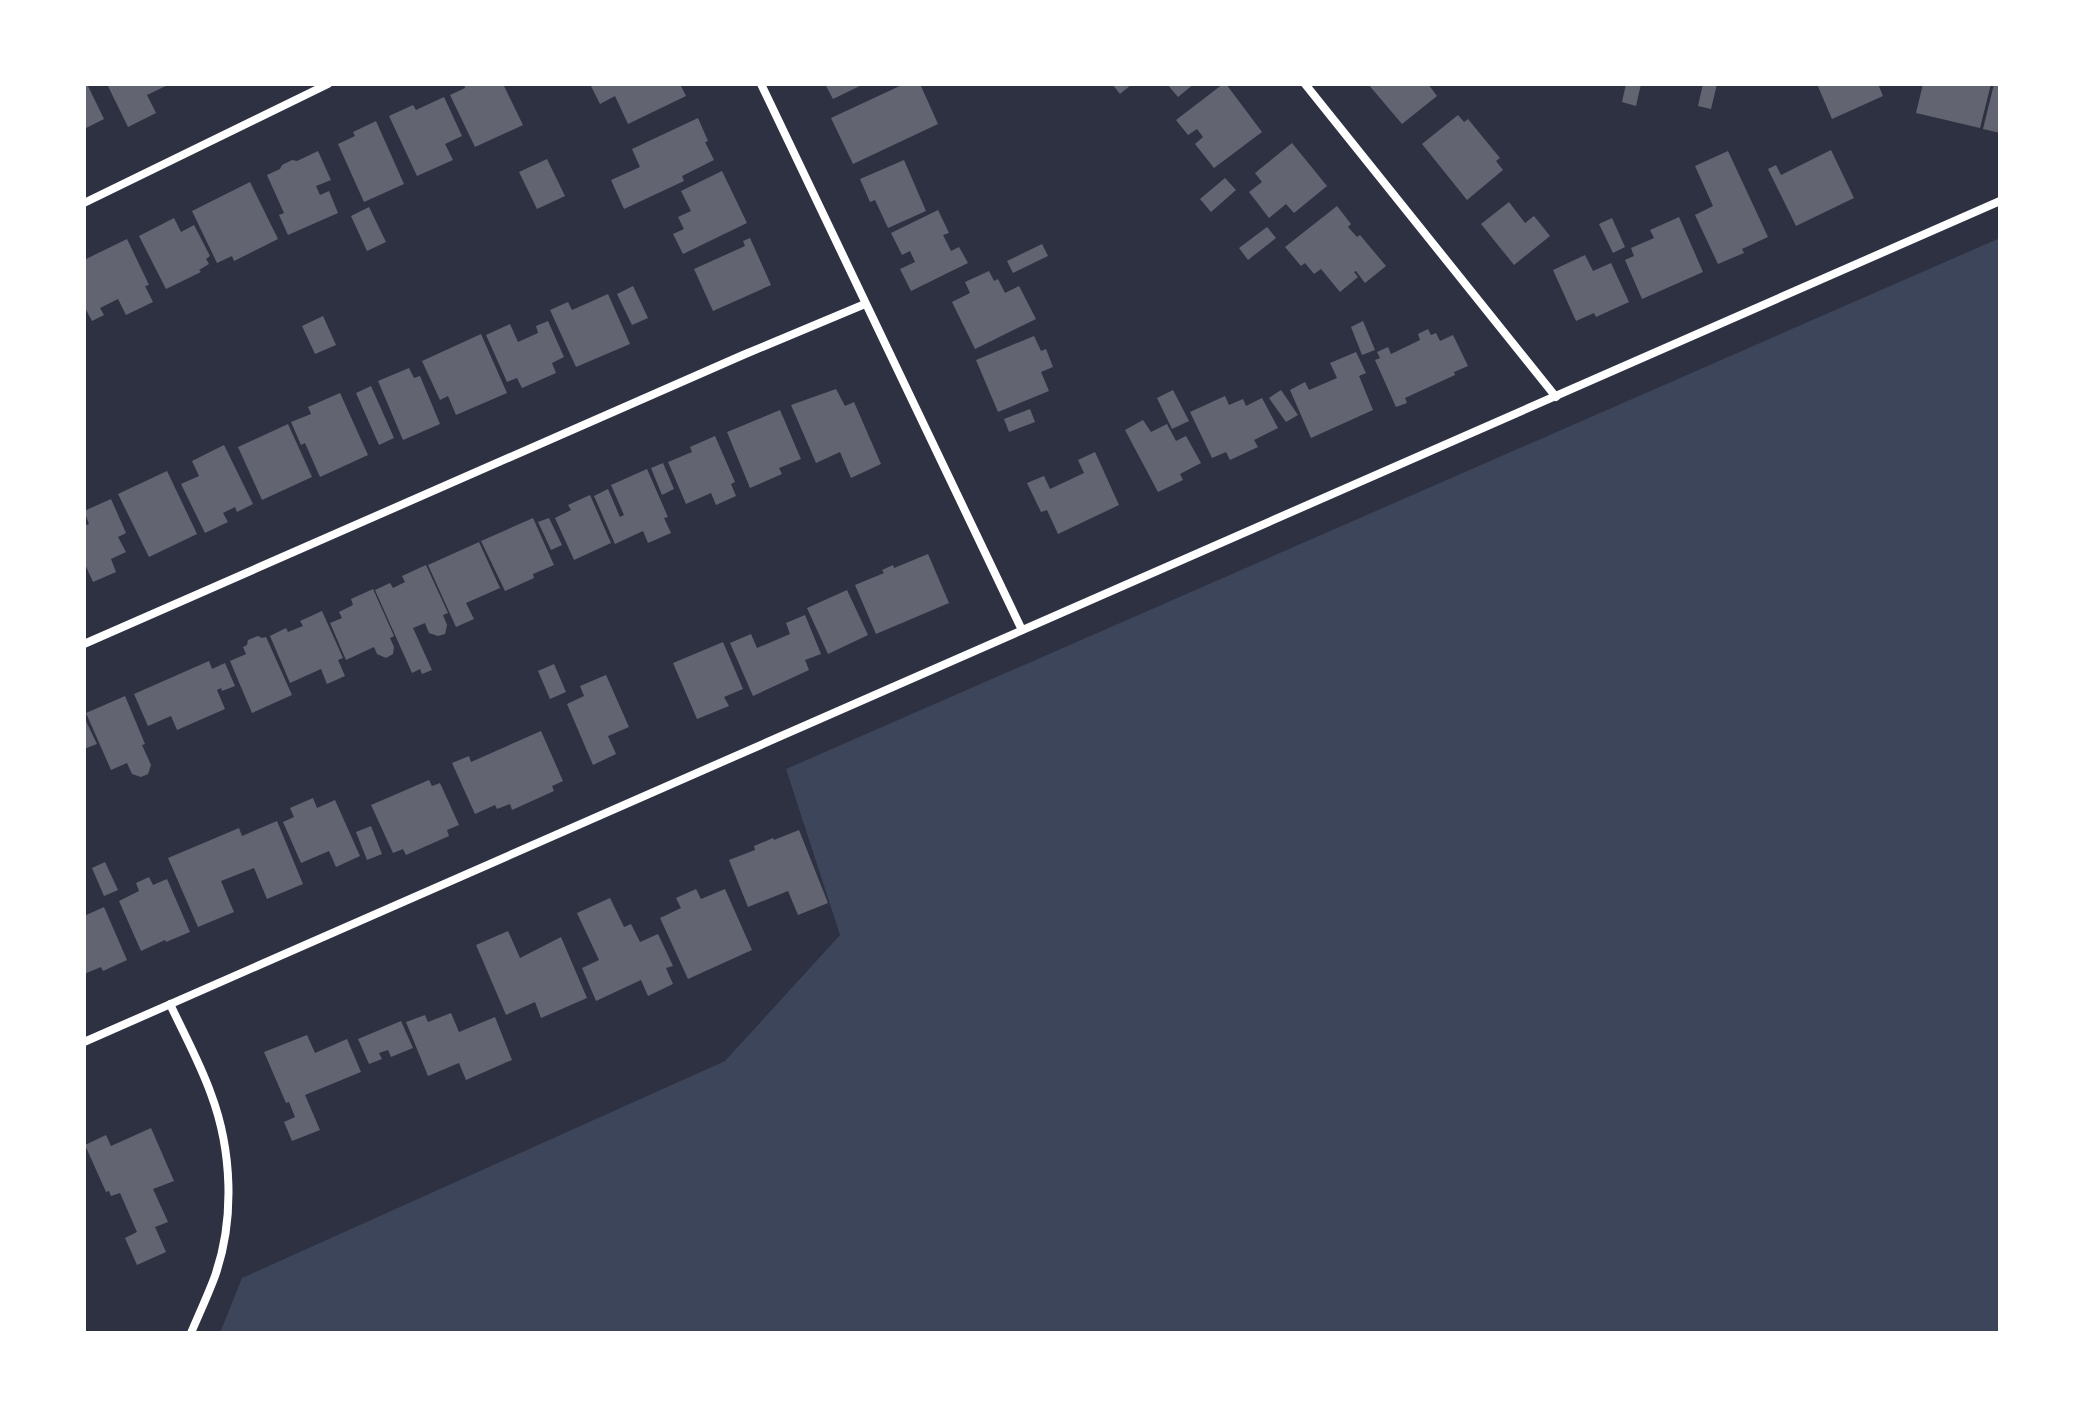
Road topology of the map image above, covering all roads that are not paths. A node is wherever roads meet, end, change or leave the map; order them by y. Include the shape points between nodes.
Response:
1 (328, 84) edge
2 (761, 84) edge
3 (1305, 84) edge
4 (2000, 201) edge
5 (84, 203) edge
6 (865, 304) junction
7 (1556, 397) junction
8 (1022, 630) junction
9 (84, 644) edge
10 (170, 1004) junction
11 (84, 1042) edge
12 (191, 1333) edge

1 - 5 street
2 - 6 street
3 - 7 street
4 - 7 street
6 - 8 street
6 - 9 street
7 - 8 street
8 - 10 street
10 - 11 street
10 - 12 street via 211,1091 228,1181 224,1242

